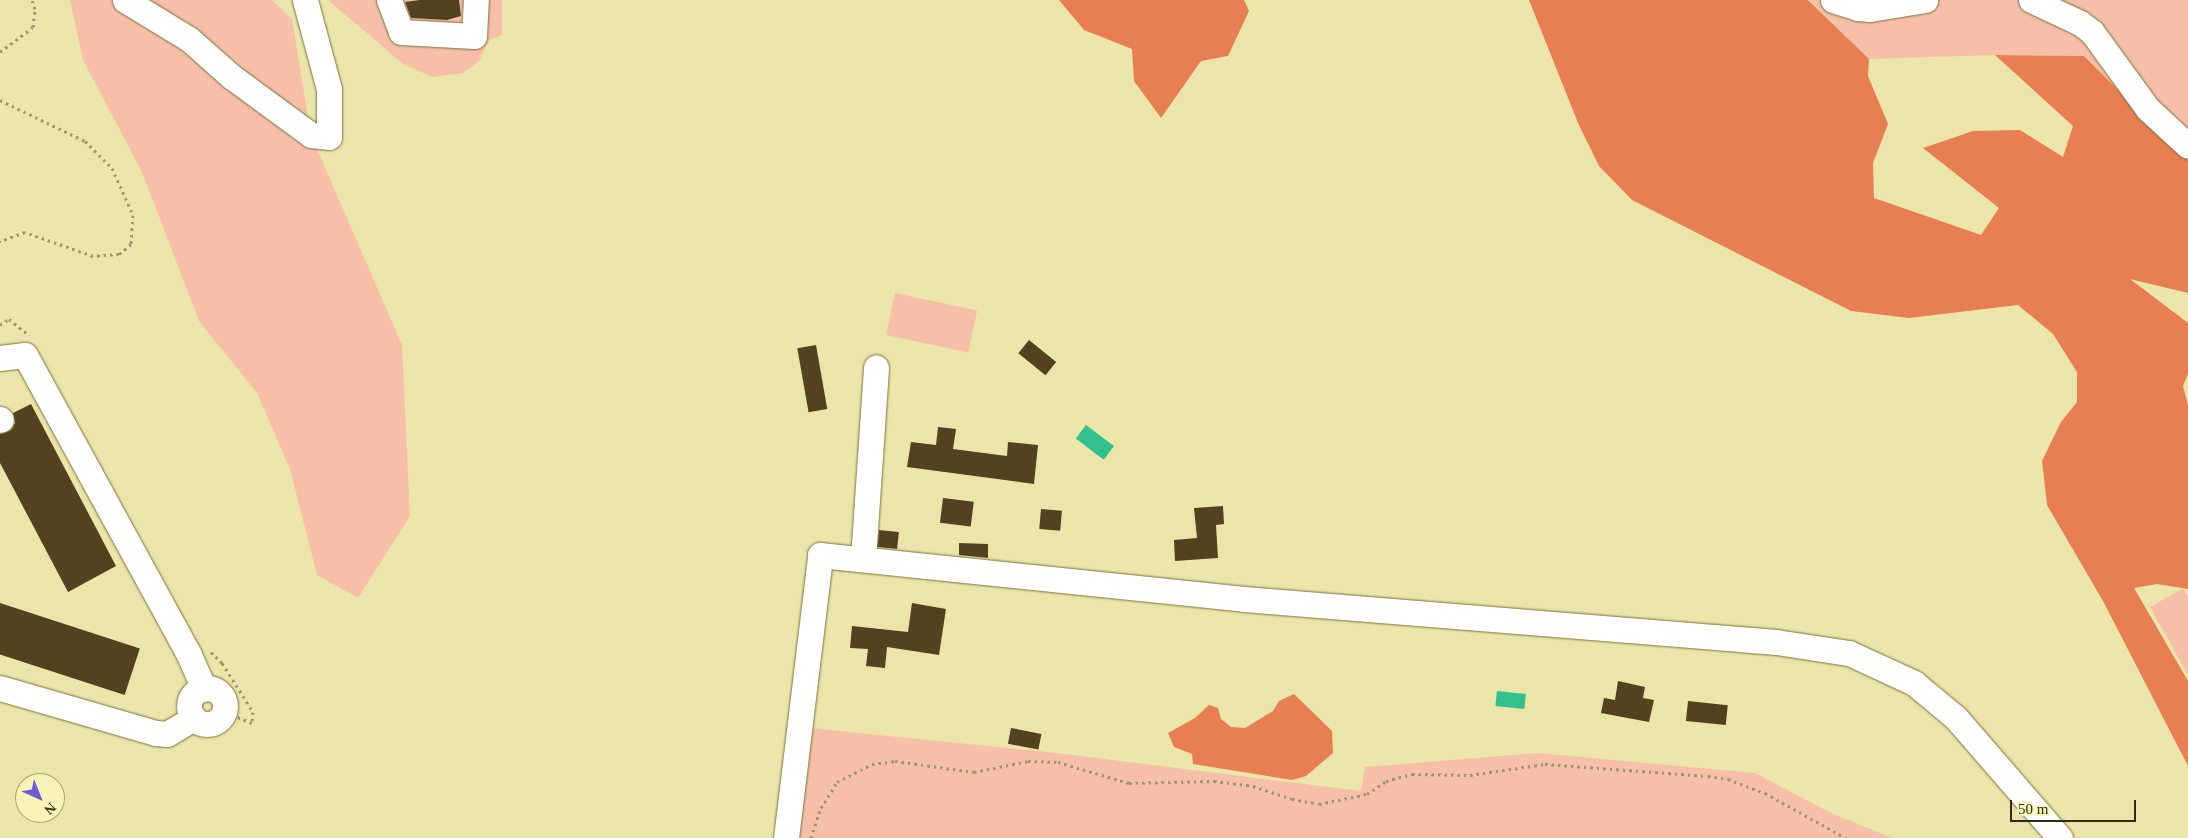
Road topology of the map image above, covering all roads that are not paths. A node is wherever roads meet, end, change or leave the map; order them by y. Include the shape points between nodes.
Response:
1 (125, 0) edge
2 (304, 0) edge
3 (476, 0) edge
4 (1833, 0) edge
5 (1925, 0) edge
6 (2031, 0) edge
7 (391, 2) edge
8 (2188, 146) edge
9 (0, 358) edge
10 (876, 367) dead end
11 (864, 559) junction
12 (2, 693) edge
13 (786, 838) edge
14 (2060, 838) edge

1 - 2 street via 189,39 311,135 329,137 329,88
3 - 7 street via 474,36 401,32
4 - 5 street via 1870,9
6 - 8 street via 2092,32 2148,109
9 - 12 street via 25,355 189,654 204,688 190,701 194,718 167,734
10 - 11 street
11 - 13 street via 820,555
11 - 14 street via 1244,599 1776,642 1849,653 1914,683 1956,718

